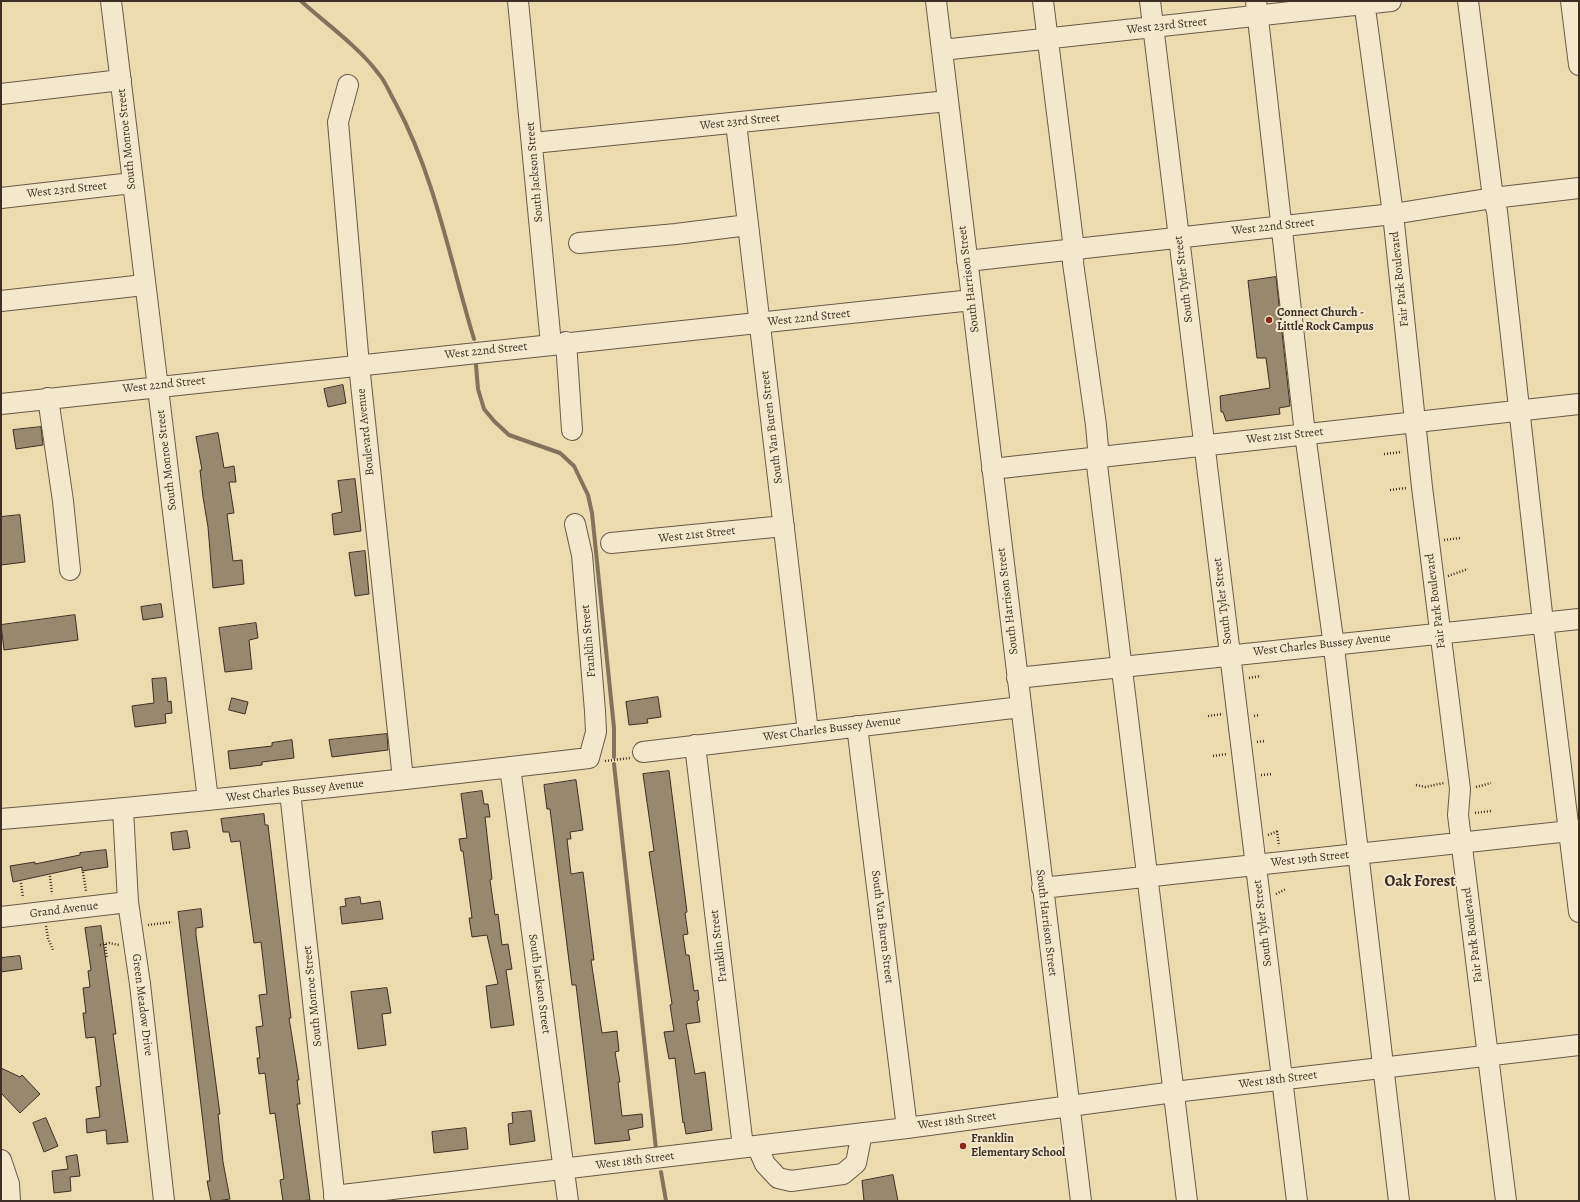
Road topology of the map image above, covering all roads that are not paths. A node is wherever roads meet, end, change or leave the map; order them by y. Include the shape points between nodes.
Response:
1 (112, 1) edge
2 (518, 1) edge
3 (936, 1) edge
4 (1043, 1) edge
5 (1150, 1) edge
6 (1391, 1) edge
7 (1468, 1) edge
8 (1571, 1) edge
9 (1364, 2) edge
10 (1256, 9) edge
11 (1153, 27) junction
12 (1047, 39) junction
13 (942, 50) junction
14 (1579, 66) edge
15 (121, 80) junction
16 (348, 85) dead end
17 (1, 94) edge
18 (948, 101) junction
19 (736, 123) junction
20 (533, 143) junction
21 (132, 183) junction
22 (1579, 188) edge
23 (1, 198) edge
24 (1493, 198) junction
25 (1393, 214) junction
26 (748, 225) junction
27 (1281, 226) junction
28 (1179, 237) junction
29 (579, 243) dead end
30 (1074, 249) junction
31 (967, 261) junction
32 (144, 285) junction
33 (972, 300) junction
34 (1, 301) edge
35 (760, 323) junction
36 (559, 343) junction
37 (359, 365) junction
38 (158, 386) junction
39 (48, 398) junction
40 (1, 404) edge
41 (1579, 404) edge
42 (1520, 410) junction
43 (1415, 422) junction
44 (572, 430) dead end
45 (1305, 434) junction
46 (1204, 445) junction
47 (1096, 457) junction
48 (992, 469) junction
49 (575, 524) dead end
50 (784, 526) junction
51 (611, 543) dead end
52 (70, 570) dead end
53 (1579, 619) edge
54 (1543, 622) junction
55 (1440, 632) junction
56 (1332, 645) junction
57 (1230, 655) junction
58 (1122, 667) junction
59 (1017, 678) junction
60 (1020, 707) junction
61 (857, 726) junction
62 (808, 732) junction
63 (695, 745) junction
64 (643, 752) dead end
65 (589, 758) joint
66 (510, 767) junction
67 (403, 779) junction
68 (290, 792) junction
69 (208, 800) junction
70 (123, 809) junction
71 (1, 819) edge
72 (1574, 830) edge
73 (1462, 842) junction
74 (1358, 853) junction
75 (1256, 865) junction
76 (1148, 876) junction
77 (1042, 888) junction
78 (128, 902) junction
79 (1579, 912) edge
80 (1, 917) edge
81 (1579, 1045) edge
82 (1487, 1056) junction
83 (1383, 1068) junction
84 (1282, 1079) junction
85 (1174, 1092) junction
86 (1069, 1105) junction
87 (907, 1128) junction
88 (862, 1133) junction
89 (750, 1146) junction
90 (1, 1160) edge
91 (564, 1169) junction
92 (335, 1198) edge
93 (10, 1201) edge
94 (164, 1201) edge
95 (568, 1201) edge
96 (1081, 1201) edge
97 (1187, 1201) edge
98 (1296, 1201) edge
99 (1398, 1201) edge
100 (1506, 1201) edge

1 - 15 street, South Monroe Street
2 - 20 street, South Jackson Street
3 - 13 street, South Harrison Street
4 - 12 street
5 - 11 street, South Tyler Street
6 - 9 street, West 23rd Street
7 - 24 street
8 - 14 street
9 - 10 street, West 23rd Street
9 - 25 street, Fair Park Boulevard
10 - 11 street, West 23rd Street
10 - 27 street
11 - 12 street, West 23rd Street
11 - 28 street, South Tyler Street
12 - 13 street, West 23rd Street
12 - 30 street
13 - 18 street, South Harrison Street
15 - 17 street
15 - 21 street, South Monroe Street
16 - 37 street, Boulevard Avenue via 338,122
18 - 19 street, West 23rd Street
18 - 31 street, South Harrison Street
19 - 20 street, West 23rd Street
19 - 26 street, South Van Buren Street
20 - 36 street, South Jackson Street
21 - 23 street, West 23rd Street
21 - 32 street, South Monroe Street
22 - 24 street, West 22nd Street
24 - 25 street, West 22nd Street
24 - 42 street via 1497,211
25 - 27 street, West 22nd Street
25 - 43 street, Fair Park Boulevard
26 - 29 street
26 - 35 street, South Van Buren Street
27 - 28 street, West 22nd Street
27 - 45 street
28 - 30 street, West 22nd Street
28 - 46 street, South Tyler Street
30 - 31 street, West 22nd Street
30 - 47 street via 1073,263 1096,425
31 - 33 street, South Harrison Street
32 - 34 street
32 - 38 street, South Monroe Street
33 - 35 street, West 22nd Street
33 - 48 street, South Harrison Street
35 - 36 street, West 22nd Street
35 - 50 street, South Van Buren Street
36 - 37 street, West 22nd Street
36 - 44 street, South Jackson Street
37 - 38 street, West 22nd Street
37 - 67 street, Boulevard Avenue
38 - 39 street, West 22nd Street
38 - 69 street, South Monroe Street
39 - 40 street, West 22nd Street
39 - 52 street
41 - 42 street, West 21st Street
42 - 43 street, West 21st Street
42 - 54 street
43 - 45 street, West 21st Street
43 - 55 street, Fair Park Boulevard
45 - 46 street, West 21st Street
45 - 56 street
46 - 47 street, West 21st Street
46 - 57 street, South Tyler Street
47 - 48 street, West 21st Street
47 - 58 street
48 - 59 street, South Harrison Street
49 - 65 street, Franklin Street via 582,554 595,711 596,732
50 - 51 street, West 21st Street
50 - 62 street, South Van Buren Street
53 - 54 street, West Charles Bussey Avenue
54 - 55 street, West Charles Bussey Avenue
54 - 72 street
55 - 56 street, West Charles Bussey Avenue
55 - 73 street, Fair Park Boulevard via 1460,790 1457,807
56 - 57 street, West Charles Bussey Avenue
56 - 74 street
57 - 58 street, West Charles Bussey Avenue
57 - 75 street, South Tyler Street
58 - 59 street, West Charles Bussey Avenue
58 - 76 street
59 - 60 street, South Harrison Street
60 - 61 street, West Charles Bussey Avenue
60 - 77 street, South Harrison Street
61 - 62 street, West Charles Bussey Avenue
61 - 87 street, South Van Buren Street
62 - 63 street, West Charles Bussey Avenue
63 - 64 street, West Charles Bussey Avenue
63 - 89 street, Franklin Street
65 - 66 street, West Charles Bussey Avenue
66 - 67 street, West Charles Bussey Avenue
66 - 91 street, South Jackson Street
67 - 68 street, West Charles Bussey Avenue
68 - 69 street, West Charles Bussey Avenue
68 - 92 street, South Monroe Street
69 - 70 street, West Charles Bussey Avenue
70 - 71 street, West Charles Bussey Avenue
70 - 78 street, Green Meadow Drive
72 - 73 street, West 19th Street
72 - 79 street
73 - 74 street, West 19th Street
73 - 82 street, Fair Park Boulevard
74 - 75 street, West 19th Street
74 - 83 street
75 - 76 street, West 19th Street
75 - 84 street, South Tyler Street
76 - 77 street, West 19th Street
76 - 85 street
77 - 86 street, South Harrison Street
78 - 80 street, Grand Avenue
78 - 94 street, Green Meadow Drive via 140,984
81 - 82 street, West 18th Street
82 - 83 street, West 18th Street
82 - 100 street, Fair Park Boulevard
83 - 84 street, West 18th Street
83 - 99 street
84 - 85 street, West 18th Street
84 - 98 street, South Tyler Street
85 - 86 street, West 18th Street
85 - 97 street
86 - 87 street, West 18th Street
86 - 96 street, South Harrison Street
87 - 88 street, West 18th Street
88 - 89 street, West 18th Street
88 - 89 street, Franklin Street via 856,1163 843,1174 791,1181 778,1178
89 - 91 street, West 18th Street
90 - 93 street via 9,1184
91 - 92 street, West 18th Street
91 - 95 street, South Jackson Street

